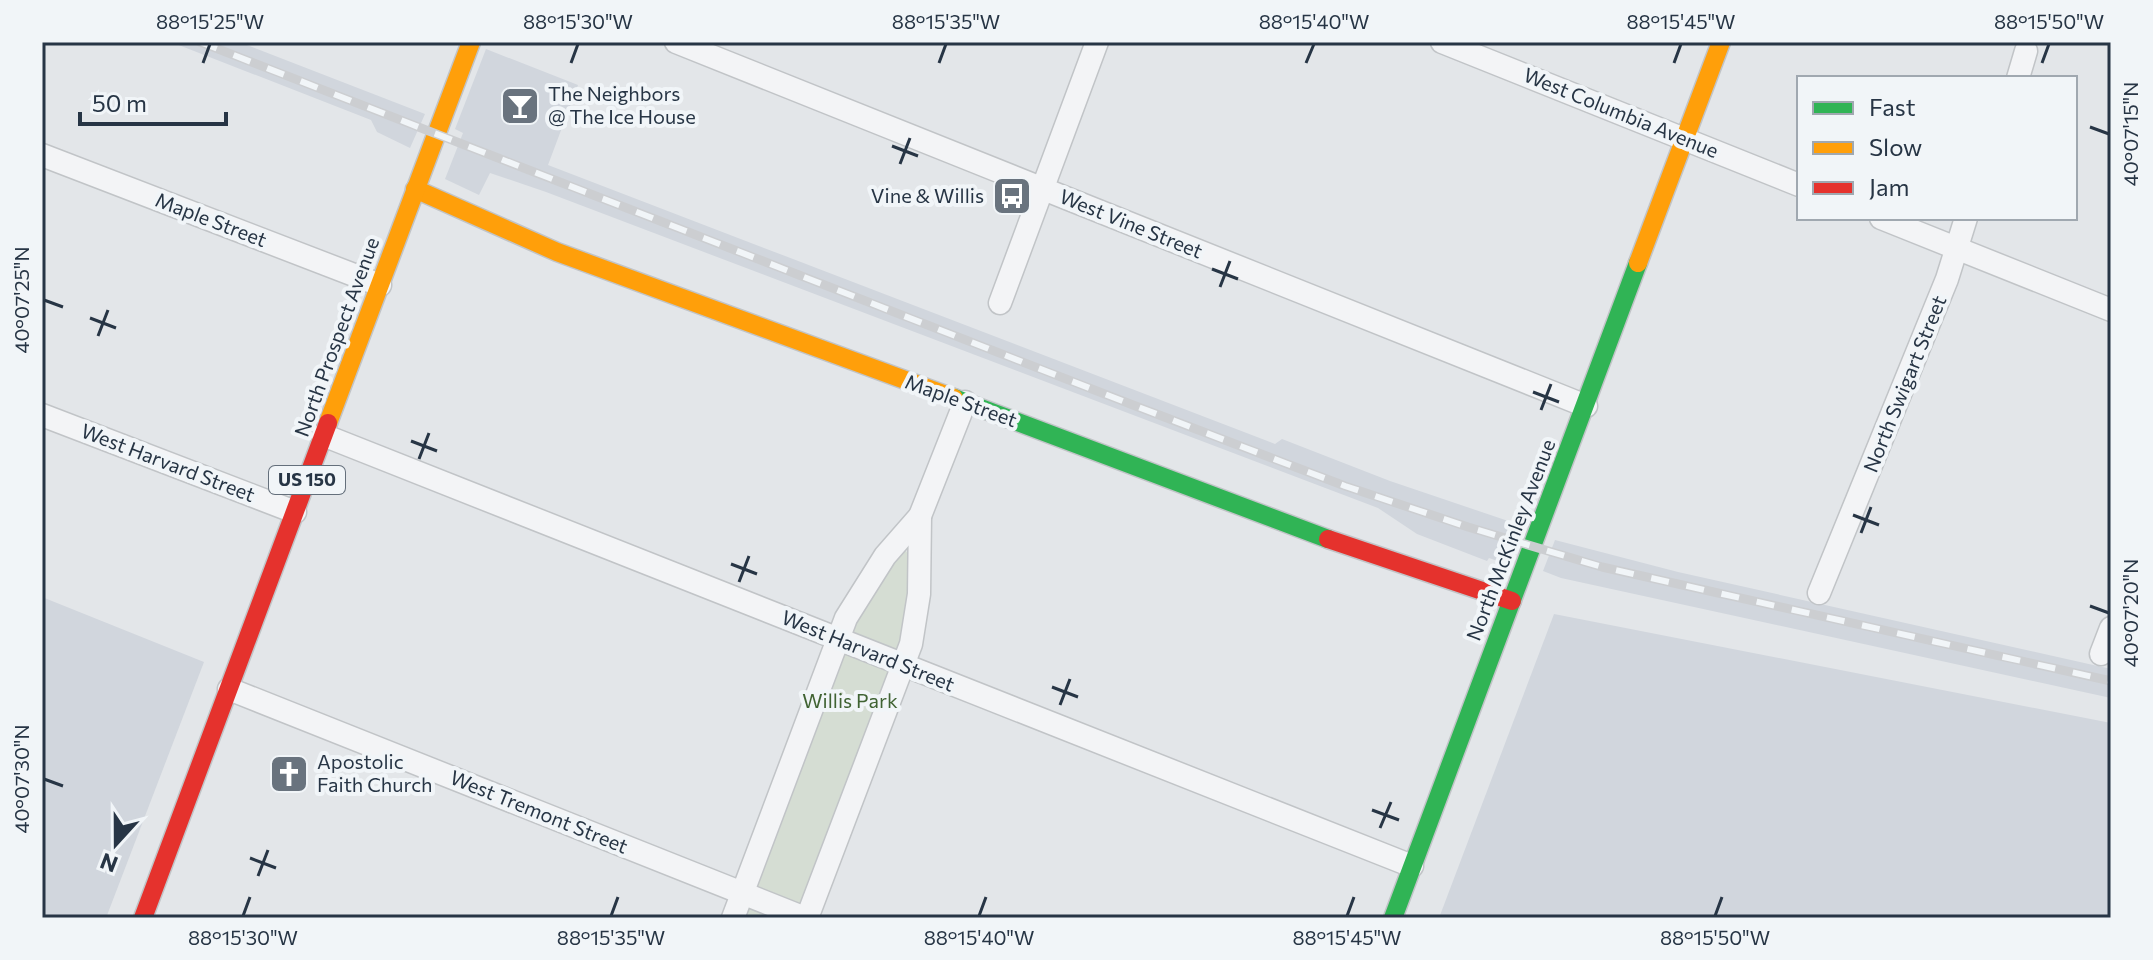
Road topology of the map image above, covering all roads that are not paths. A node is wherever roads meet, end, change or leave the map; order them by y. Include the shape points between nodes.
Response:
1 (471, 42) edge
2 (676, 42) edge
3 (1097, 42) edge
4 (1442, 42) edge
5 (1721, 42) edge
6 (2026, 51) dead end
7 (2019, 76) edge
8 (1684, 138) junction
9 (42, 155) edge
10 (1797, 184) edge
11 (415, 189) junction
12 (1042, 189) junction
13 (1886, 220) edge
14 (1965, 220) edge
15 (1956, 248) junction
16 (380, 285) junction
17 (1000, 303) dead end
18 (2111, 310) edge
19 (965, 402) junction
20 (1586, 406) junction
21 (42, 415) edge
22 (323, 435) junction
23 (295, 512) junction
24 (920, 516) junction
25 (1819, 593) dead end
26 (1512, 601) junction
27 (2111, 628) edge
28 (838, 639) junction
29 (2101, 654) dead end
30 (902, 665) junction
31 (229, 689) junction
32 (1412, 866) junction
33 (743, 893) junction
34 (143, 918) edge
35 (733, 918) edge
36 (806, 918) edge
37 (1393, 918) edge

1 - 11 street, North Prospect Avenue / US 150
2 - 12 street, West Vine Street
3 - 12 street
4 - 8 street, West Columbia Avenue
5 - 8 street, North McKinley Avenue
6 - 7 street
8 - 10 street, West Columbia Avenue
8 - 20 street, North McKinley Avenue
9 - 16 street, Maple Street
11 - 16 street, North Prospect Avenue / US 150
11 - 19 street, Maple Street via 557,252
12 - 17 street
12 - 20 street, West Vine Street
13 - 15 street
14 - 15 street, North Swigart Street
15 - 18 street
15 - 25 street, North Swigart Street
16 - 22 street, North Prospect Avenue / US 150
19 - 24 street
19 - 26 street, Maple Street via 1337,543
20 - 26 street, North McKinley Avenue
21 - 23 street, West Harvard Street
22 - 23 street, North Prospect Avenue / US 150
22 - 28 street, West Harvard Street
23 - 31 street, North Prospect Avenue / US 150
24 - 28 street via 885,556
24 - 30 street via 916,618
26 - 32 street, North McKinley Avenue
27 - 29 street
28 - 30 street, West Harvard Street
28 - 33 street
30 - 32 street, West Harvard Street
30 - 36 street
31 - 33 street, West Tremont Street
31 - 34 street, North Prospect Avenue / US 150
32 - 37 street, North McKinley Avenue
33 - 35 street
33 - 36 street, West Tremont Street

